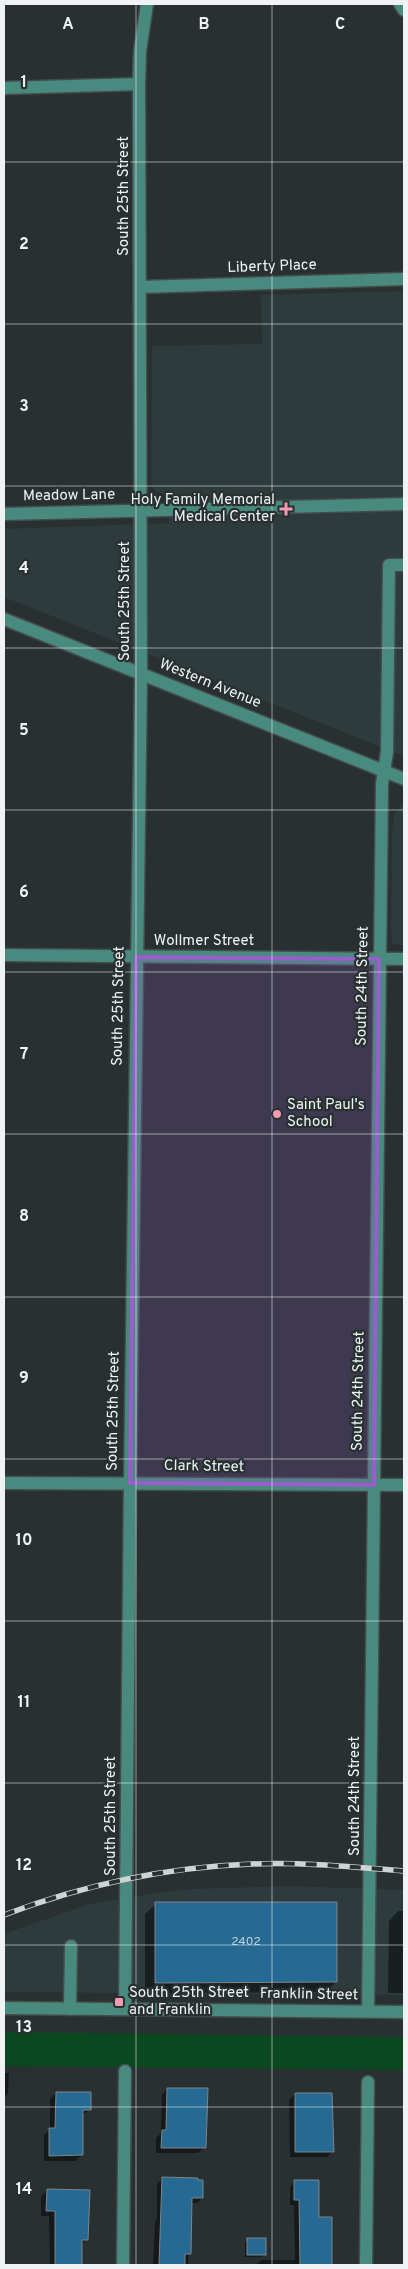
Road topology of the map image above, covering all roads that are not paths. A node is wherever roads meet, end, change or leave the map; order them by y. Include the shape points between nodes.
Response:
1 (147, 4) edge
2 (400, 4) edge
3 (404, 10) edge
4 (139, 84) junction
5 (4, 88) edge
6 (404, 279) edge
7 (140, 287) junction
8 (404, 504) edge
9 (141, 511) junction
10 (4, 514) edge
11 (404, 565) edge
12 (4, 619) edge
13 (141, 674) junction
14 (384, 771) junction
15 (404, 779) edge
16 (4, 955) edge
17 (136, 957) junction
18 (379, 959) junction
19 (404, 959) edge
20 (4, 1483) edge
21 (130, 1483) junction
22 (374, 1485) junction
23 (404, 1485) edge
24 (71, 1946) dead end
25 (4, 2008) edge
26 (70, 2009) junction
27 (125, 2009) junction
28 (368, 2011) junction
29 (404, 2012) edge
30 (125, 2071) dead end
31 (368, 2082) dead end
32 (123, 2265) edge
33 (366, 2265) edge

1 - 4 street, South 25th Street
2 - 3 street
4 - 5 street
4 - 7 street, South 25th Street
6 - 7 street, Liberty Place
7 - 9 street, South 25th Street
8 - 9 street, Meadow Lane
9 - 10 street, Meadow Lane
9 - 13 street, South 25th Street
11 - 14 street, South 24th Street via 389,566
12 - 13 street, Western Avenue
13 - 14 street, Western Avenue
13 - 17 street, South 25th Street
14 - 15 street, Western Avenue
14 - 18 street, South 24th Street
16 - 17 street, Wollmer Street
17 - 18 street, Wollmer Street
17 - 21 street, South 25th Street
18 - 19 street, Wollmer Street
18 - 22 street, South 24th Street
20 - 21 street, Clark Street
21 - 22 street, Clark Street
21 - 27 street, South 25th Street
22 - 23 street, Clark Street
22 - 28 street, South 24th Street
24 - 26 street
25 - 26 street, Franklin Street
26 - 27 street, Franklin Street
27 - 28 street, Franklin Street
28 - 29 street, Franklin Street
30 - 32 street
31 - 33 street

